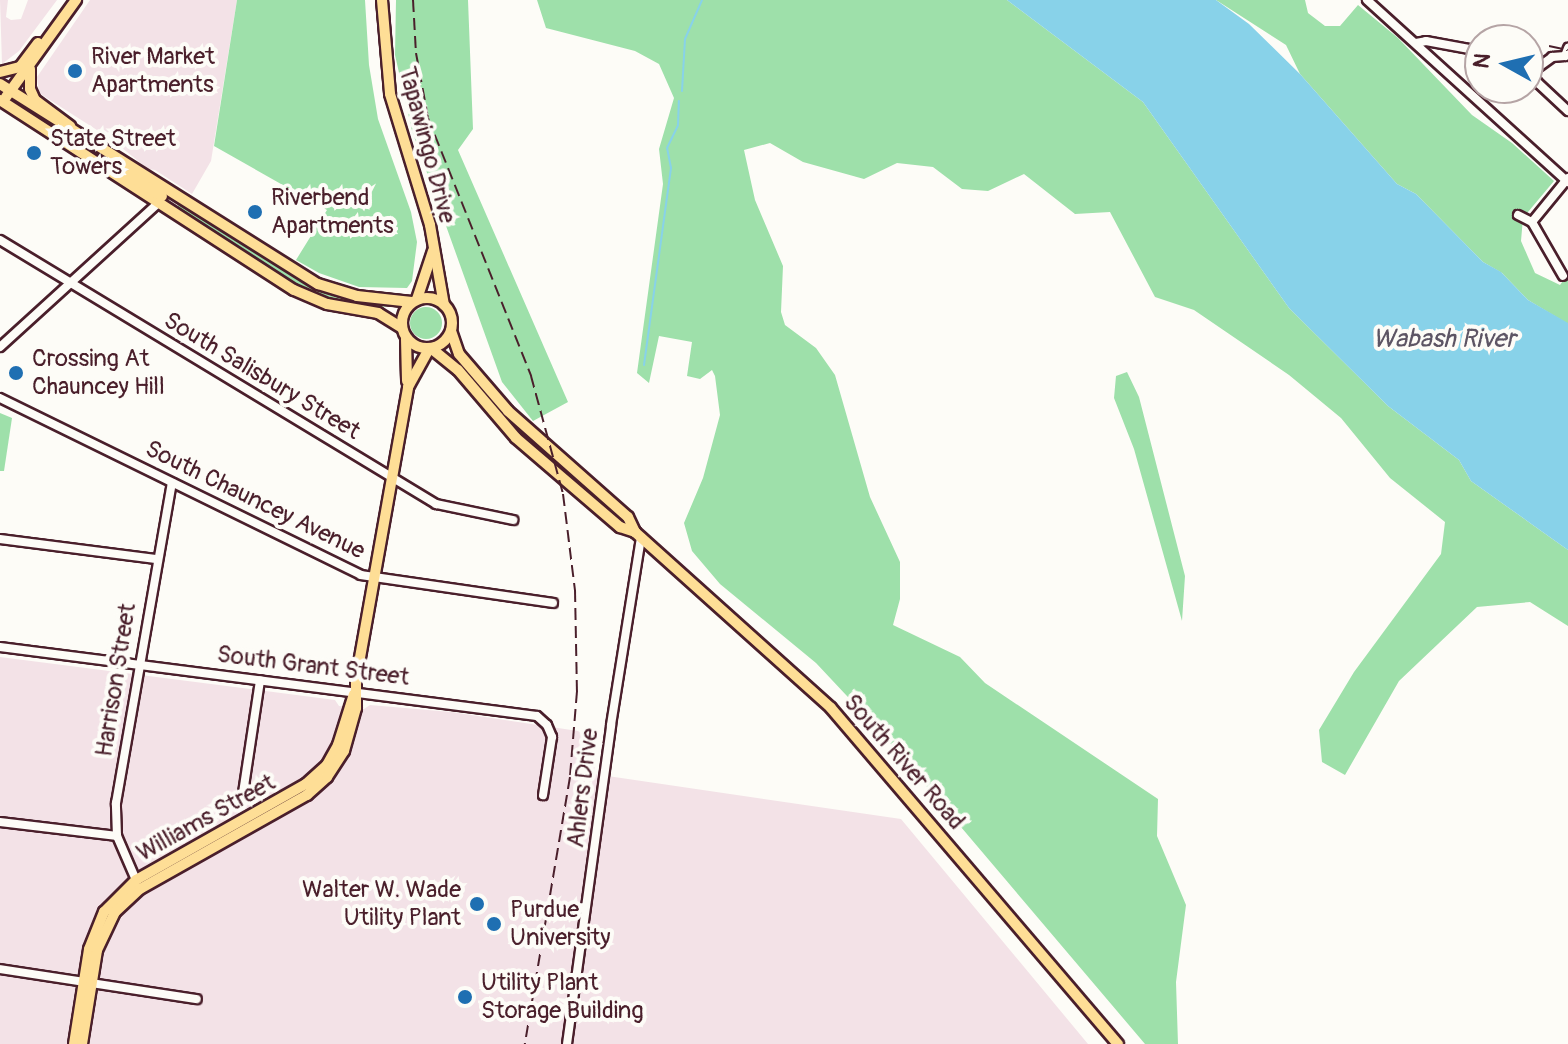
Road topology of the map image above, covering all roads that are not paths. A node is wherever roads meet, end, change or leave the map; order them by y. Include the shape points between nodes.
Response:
1 (76, 0) edge
2 (382, 0) edge
3 (1367, 0) edge
4 (60, 23) junction
5 (1416, 43) junction
6 (1464, 48) edge
7 (1567, 53) edge
8 (1544, 61) edge
9 (30, 67) junction
10 (0, 72) edge
11 (0, 84) edge
12 (1544, 89) edge
13 (10, 92) junction
14 (1, 102) edge
15 (1568, 111) edge
16 (77, 134) junction
17 (72, 146) junction
18 (1567, 180) edge
19 (175, 197) junction
20 (156, 206) junction
21 (1518, 215) dead end
22 (1532, 222) junction
23 (0, 240) edge
24 (433, 251) junction
25 (1563, 276) dead end
26 (71, 284) junction
27 (415, 300) junction
28 (444, 305) junction
29 (402, 328) junction
30 (451, 331) junction
31 (406, 339) junction
32 (0, 347) edge
33 (430, 349) junction
34 (408, 387) junction
35 (0, 398) edge
36 (392, 478) junction
37 (172, 483) junction
38 (513, 520) dead end
39 (638, 534) junction
40 (0, 539) edge
41 (156, 559) junction
42 (375, 578) junction
43 (553, 603) dead end
44 (0, 647) edge
45 (138, 665) junction
46 (260, 680) junction
47 (354, 692) junction
48 (243, 793) dead end
49 (543, 795) dead end
50 (0, 822) edge
51 (117, 836) junction
52 (136, 880) junction
53 (0, 969) edge
54 (88, 983) junction
55 (197, 999) dead end
56 (74, 1044) edge
57 (82, 1044) edge
58 (567, 1044) edge
59 (1118, 1044) edge

1 - 4 main road
2 - 24 main road, Tapawingo Drive via 390,94 426,210
3 - 5 street
4 - 9 main road
4 - 10 main road via 20,67
5 - 6 street
5 - 18 street
7 - 8 street
9 - 13 main road
9 - 16 main road via 35,100
11 - 13 main road
12 - 15 street
13 - 14 main road
13 - 16 main road
14 - 17 main road
16 - 19 main road
17 - 19 main road via 162,196
17 - 20 main road
18 - 22 street
19 - 27 main road via 318,284 357,296
20 - 26 street
20 - 29 main road via 294,290 327,304 378,313
21 - 22 street
22 - 25 street
23 - 26 street, South Salisbury Street
24 - 27 main road, Tapawingo Drive
24 - 28 main road, Tapawingo Drive
26 - 32 street
26 - 36 street, South Salisbury Street
27 - 28 main road
27 - 29 main road via 404,313
28 - 30 main road
29 - 31 main road
30 - 33 main road
30 - 39 main road, South River Road via 456,350 501,404 628,517
31 - 33 main road
31 - 34 main road, Williams Street
33 - 34 main road, Williams Street
33 - 39 main road, South River Road via 458,370 516,438 620,527
34 - 36 main road, Williams Street
35 - 37 street, South Chauncey Avenue
36 - 38 street, South Salisbury Street via 436,504
36 - 42 main road, Williams Street
37 - 41 street, Harrison Street
37 - 42 street, South Chauncey Avenue
39 - 58 street, Ahlers Drive
39 - 59 main road, South River Road via 831,708
40 - 41 street
41 - 45 street, Harrison Street
42 - 43 street, South Chauncey Avenue
42 - 47 main road, Williams Street
44 - 45 street, South Grant Street
45 - 46 street, South Grant Street
45 - 51 street, Harrison Street via 116,803
46 - 47 street, South Grant Street
46 - 48 street
47 - 49 street, South Grant Street via 537,716 552,737
47 - 52 main road, Williams Street via 338,745 327,765 306,784
47 - 54 main road, Williams Street via 350,736 327,777 307,795 128,899 101,936
50 - 51 street
51 - 52 street, Harrison Street
52 - 54 main road, Williams Street via 104,912 89,949
53 - 54 street
54 - 55 street
54 - 56 main road
54 - 57 main road

